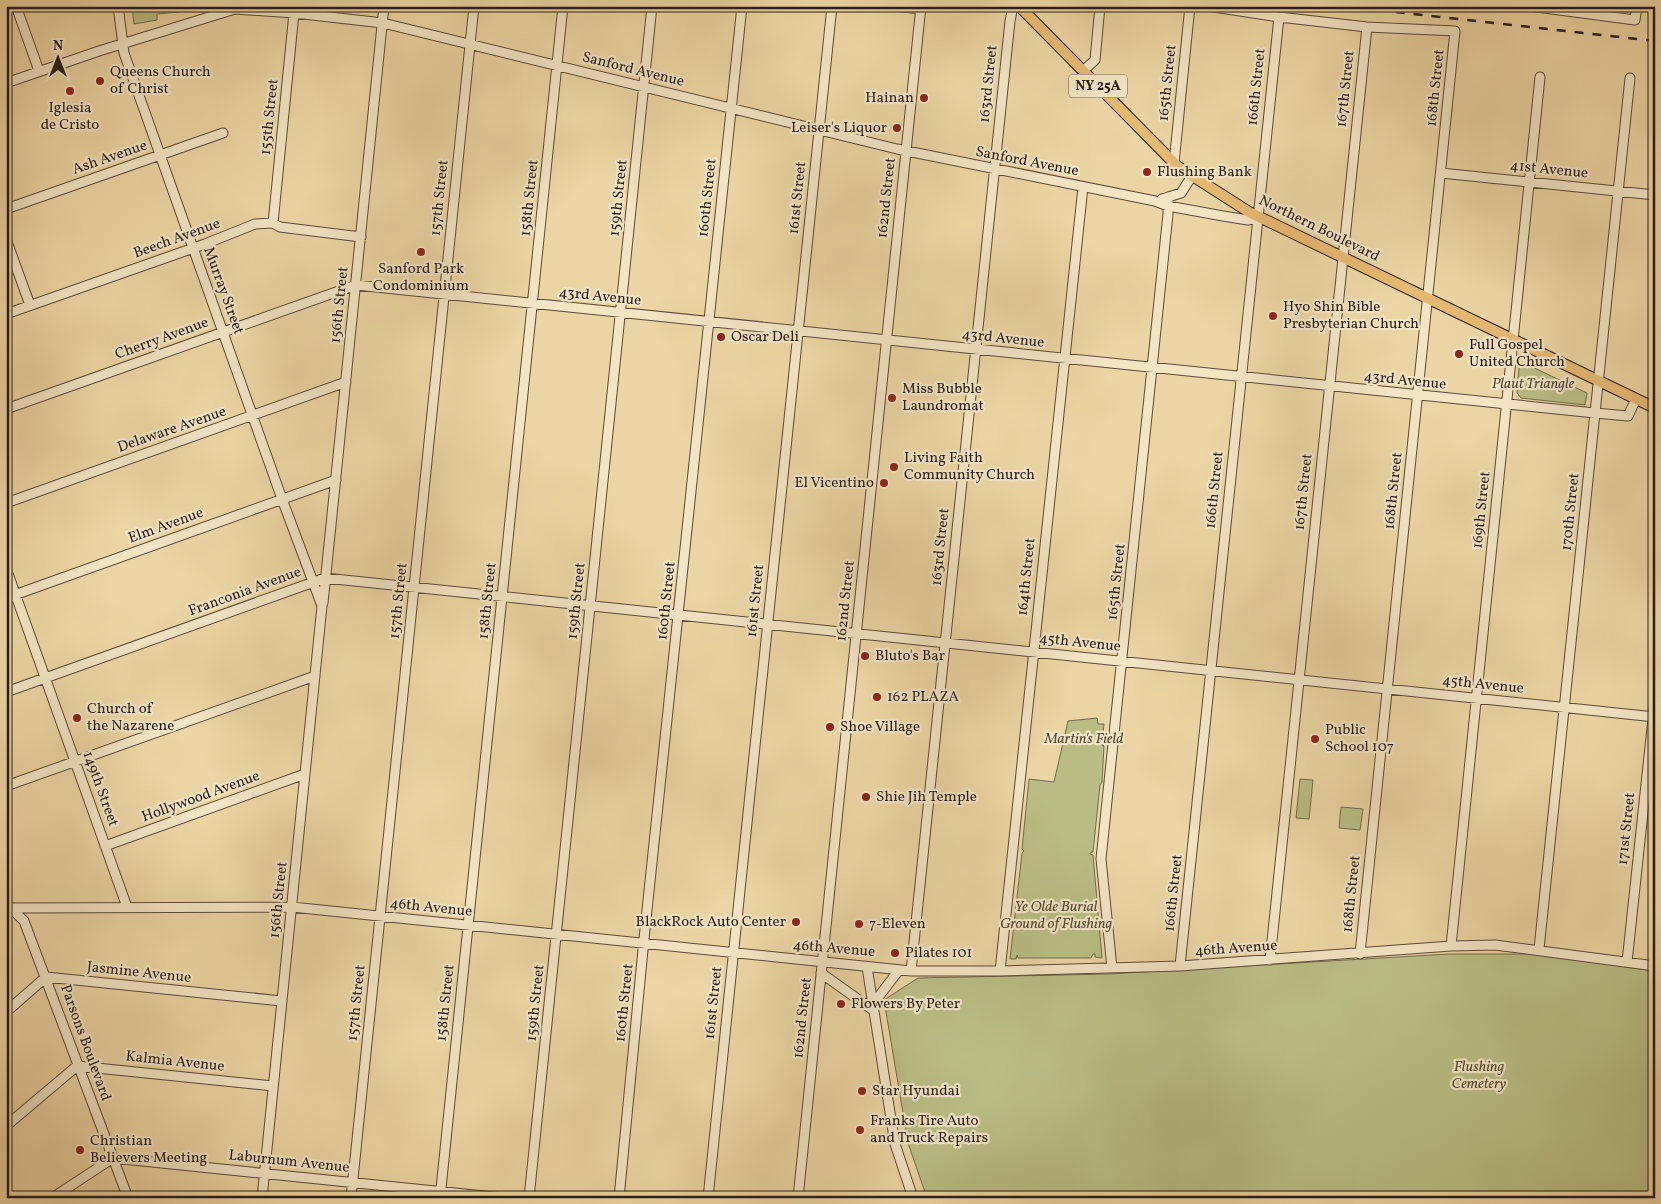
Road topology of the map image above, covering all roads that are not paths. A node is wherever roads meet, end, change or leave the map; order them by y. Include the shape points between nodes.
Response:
1 (16, 6) edge
2 (118, 6) edge
3 (384, 6) edge
4 (474, 6) edge
5 (563, 6) edge
6 (652, 6) edge
7 (742, 6) edge
8 (832, 6) edge
9 (893, 6) edge
10 (1013, 6) edge
11 (1018, 6) edge
12 (1100, 6) edge
13 (1190, 6) edge
14 (1207, 6) edge
15 (1529, 6) edge
16 (1637, 6) edge
17 (1548, 7) edge
18 (921, 8) edge
19 (294, 13) junction
20 (1278, 17) junction
21 (383, 23) junction
22 (1367, 27) junction
23 (123, 44) junction
24 (470, 44) junction
25 (557, 65) junction
26 (40, 71) junction
27 (1083, 71) junction
28 (1540, 77) dead end
29 (1630, 78) dead end
30 (6, 83) edge
31 (644, 86) junction
32 (731, 108) junction
33 (819, 130) junction
34 (224, 133) dead end
35 (906, 151) junction
36 (160, 156) junction
37 (1175, 164) junction
38 (994, 169) junction
39 (1441, 173) junction
40 (1192, 176) junction
41 (1529, 182) junction
42 (1083, 187) junction
43 (1618, 191) junction
44 (1655, 195) edge
45 (1168, 202) junction
46 (6, 210) edge
47 (1258, 218) junction
48 (273, 224) junction
49 (361, 237) junction
50 (6, 239) edge
51 (193, 248) junction
52 (1342, 257) junction
53 (356, 286) junction
54 (444, 295) junction
55 (1428, 299) junction
56 (532, 304) junction
57 (30, 305) junction
58 (621, 313) junction
59 (6, 314) edge
60 (710, 322) junction
61 (223, 332) junction
62 (798, 332) junction
63 (1513, 340) junction
64 (886, 341) junction
65 (975, 350) junction
66 (1064, 359) junction
67 (1152, 368) junction
68 (1240, 378) junction
69 (1598, 381) junction
70 (346, 382) junction
71 (1329, 386) junction
72 (1418, 396) junction
73 (1636, 399) junction
74 (1506, 405) junction
75 (1655, 408) edge
76 (6, 409) edge
77 (1595, 413) junction
78 (253, 416) junction
79 (336, 480) junction
80 (282, 499) junction
81 (6, 503) edge
82 (6, 568) edge
83 (325, 578) junction
84 (314, 583) junction
85 (414, 588) junction
86 (16, 594) junction
87 (502, 597) junction
88 (6, 598) edge
89 (322, 606) junction
90 (590, 606) junction
91 (679, 616) junction
92 (768, 625) junction
93 (856, 634) junction
94 (944, 643) junction
95 (1033, 652) junction
96 (1122, 661) junction
97 (1210, 670) junction
98 (315, 676) junction
99 (46, 678) junction
100 (1299, 680) junction
101 (1387, 689) junction
102 (6, 692) edge
103 (1476, 698) junction
104 (1655, 700) edge
105 (1564, 708) junction
106 (1654, 717) edge
107 (75, 762) junction
108 (305, 774) junction
109 (6, 786) edge
110 (105, 846) junction
111 (8, 906) edge
112 (127, 907) junction
113 (292, 907) junction
114 (380, 917) junction
115 (468, 926) junction
116 (556, 935) junction
117 (644, 943) junction
118 (1450, 946) junction
119 (1539, 949) junction
120 (734, 953) junction
121 (1360, 954) junction
122 (1270, 960) junction
123 (822, 962) junction
124 (1627, 962) junction
125 (1180, 966) junction
126 (1655, 966) edge
127 (867, 967) junction
128 (1112, 968) junction
129 (899, 970) junction
130 (911, 971) junction
131 (1000, 971) junction
132 (821, 973) junction
133 (46, 977) junction
134 (282, 1001) junction
135 (873, 1007) junction
136 (6, 1012) edge
137 (78, 1066) junction
138 (273, 1086) junction
139 (6, 1126) edge
140 (114, 1158) junction
141 (264, 1173) junction
142 (353, 1182) junction
143 (440, 1194) edge
144 (52, 1198) edge
145 (128, 1198) edge
146 (262, 1198) edge
147 (351, 1198) edge
148 (504, 1198) edge
149 (529, 1198) edge
150 (619, 1198) edge
151 (708, 1198) edge
152 (798, 1198) edge
153 (913, 1198) edge

1 - 26 street
2 - 23 street, Murray Street
3 - 21 street, 156th Street
4 - 24 street, 157th Street
5 - 25 street, 158th Street
6 - 31 street, 159th Street
7 - 32 street, 160th Street
8 - 33 street, 161st Street
9 - 18 street
10 - 38 street, 163rd Street
11 - 27 main road, Northern Boulevard / NY 25A
12 - 27 street via 1095,60
13 - 37 street, 165th Street
14 - 20 street
15 - 17 street
16 - 17 street via 1635,20
18 - 35 street, 162nd Street
19 - 21 street, Sanford Avenue
19 - 23 street, Sanford Avenue via 235,8
19 - 48 street, 155th Street
20 - 22 street
20 - 47 street, 166th Street
21 - 24 street, Sanford Avenue
21 - 49 street, 156th Street
22 - 39 street, 168th Street via 1455,31
22 - 52 street, 167th Street
23 - 26 street, Sanford Avenue
23 - 36 street, Murray Street
24 - 25 street, Sanford Avenue
24 - 54 street, 157th Street
25 - 31 street, Sanford Avenue
25 - 56 street, 158th Street
26 - 30 street, Sanford Avenue
27 - 37 main road, Northern Boulevard / NY 25A
28 - 41 street, 169th Street
29 - 43 street, 170th Street
31 - 32 street, Sanford Avenue
31 - 58 street, 159th Street
32 - 33 street, Sanford Avenue
32 - 60 street, 160th Street
33 - 35 street, Sanford Avenue
33 - 62 street, 161st Street
34 - 36 street, Ash Avenue
35 - 38 street, Sanford Avenue
35 - 64 street, 162nd Street
36 - 46 street, Ash Avenue
36 - 51 street, Murray Street
37 - 40 main road, Northern Boulevard
38 - 42 street, Sanford Avenue
38 - 65 street, 163rd Street
39 - 41 street, 41st Avenue
39 - 55 street, 168th Street
40 - 45 street via 1181,193
40 - 47 main road, Northern Boulevard
41 - 43 street, 41st Avenue
41 - 63 street, 169th Street
42 - 45 street, Sanford Avenue
42 - 66 street, 164th Street
43 - 44 street, 41st Avenue
43 - 69 street, 170th Street
45 - 47 street, Sanford Avenue via 1248,220
45 - 67 street, 165th Street
47 - 52 main road, Northern Boulevard
47 - 68 street, 166th Street
48 - 49 street, Beech Avenue
48 - 51 street, Beech Avenue via 255,224
49 - 53 street, 156th Street
50 - 57 street
51 - 57 street, Beech Avenue
51 - 61 street, Murray Street
52 - 55 main road, Northern Boulevard
52 - 71 street, 167th Street
53 - 54 street, 43rd Avenue
53 - 61 street, Cherry Avenue
53 - 70 street, 156th Street
54 - 56 street, 43rd Avenue
54 - 85 street, 157th Street
55 - 63 main road, Northern Boulevard
55 - 72 street, 168th Street
56 - 58 street, 43rd Avenue
56 - 87 street, 158th Street
57 - 59 street, Beech Avenue
58 - 60 street, 43rd Avenue
58 - 90 street, 159th Street
60 - 62 street, 43rd Avenue
60 - 91 street, 160th Street
61 - 76 street, Cherry Avenue
61 - 78 street, Murray Street
62 - 64 street, 43rd Avenue
62 - 92 street, 161st Street
63 - 69 main road, Northern Boulevard
63 - 74 street, 169th Street
64 - 65 street, 43rd Avenue
64 - 93 street, 162nd Street
65 - 66 street, 43rd Avenue
65 - 94 street, 163rd Street
66 - 67 street, 43rd Avenue
66 - 95 street, 164th Street
67 - 68 street, 43rd Avenue
67 - 96 street, 165th Street
68 - 71 street, 43rd Avenue
68 - 97 street, 166th Street
69 - 73 main road, Northern Boulevard
69 - 77 street, 170th Street
70 - 78 street, Delaware Avenue
70 - 79 street, 156th Street
71 - 72 street, 43rd Avenue
71 - 100 street, 167th Street
72 - 74 street, 43rd Avenue
72 - 101 street, 168th Street
73 - 75 main road, Northern Boulevard
73 - 77 street, 43rd Avenue via 1628,416
74 - 77 street, 43rd Avenue
74 - 103 street, 169th Street
77 - 105 street, 170th Street
78 - 80 street, Murray Street
78 - 81 street, Delaware Avenue
79 - 80 street, Elm Avenue
79 - 83 street, 156th Street
80 - 84 street, Murray Street
80 - 86 street, Elm Avenue
82 - 86 street, 149th Street
83 - 84 street, Franconia Avenue
83 - 85 street, Franconia Avenue
83 - 89 street, 156th Street
84 - 89 street, 156th Street
84 - 99 street, Franconia Avenue
85 - 87 street, Franconia Avenue
85 - 114 street, 157th Street
86 - 88 street, Elm Avenue
86 - 99 street, 149th Street
87 - 90 street, 45th Avenue
87 - 115 street, 158th Street
89 - 98 street, 156th Street
90 - 91 street, 45th Avenue
90 - 116 street, 159th Street
91 - 92 street, 45th Avenue
91 - 117 street, 160th Street
92 - 93 street, 45th Avenue
92 - 120 street, 161st Street
93 - 94 street, 45th Avenue
93 - 123 street, 162nd Street
94 - 95 street, 45th Avenue
94 - 130 street, 163rd Street
95 - 96 street, 45th Avenue
95 - 131 street, 164th Street
96 - 97 street, 45th Avenue
96 - 128 street, 165th Street via 1101,859
97 - 100 street, 45th Avenue
97 - 125 street, 166th Street
98 - 107 street
98 - 108 street, 156th Street
99 - 102 street, Franconia Avenue
99 - 107 street, 149th Street
100 - 101 street, 45th Avenue
100 - 122 street, 167th Street
101 - 103 street, 45th Avenue
101 - 121 street, 168th Street
103 - 105 street, 45th Avenue
103 - 118 street, 169th Street
104 - 106 street, 171st Street
105 - 106 street, 45th Avenue
105 - 119 street, 170th Street
106 - 124 street, 171st Street
107 - 109 street
107 - 110 street, 149th Street
108 - 110 street, Hollywood Avenue
108 - 113 street, 156th Street
110 - 112 street, 149th Street
111 - 112 street, 46th Avenue
111 - 133 street, Parsons Boulevard via 24,921
112 - 113 street, 46th Avenue
113 - 114 street, 46th Avenue
113 - 134 street, 156th Street
114 - 115 street, 46th Avenue
114 - 142 street, 157th Street
115 - 116 street, 46th Avenue
115 - 143 street, 158th Street
116 - 117 street, 46th Avenue
116 - 149 street, 159th Street
117 - 120 street, 46th Avenue
117 - 150 street, 160th Street
118 - 119 street, 46th Avenue via 1495,945
118 - 121 street, 46th Avenue
119 - 124 street, 46th Avenue
120 - 123 street, 46th Avenue
120 - 151 street, 161st Street
121 - 122 street, 46th Avenue
122 - 125 street, 46th Avenue
123 - 127 street, 46th Avenue
123 - 132 street, 162nd Street
124 - 126 street, 46th Avenue
125 - 128 street, 46th Avenue
127 - 129 street, 46th Avenue
127 - 135 street
128 - 131 street, 46th Avenue
129 - 130 street, 46th Avenue
129 - 135 street
130 - 131 street, 46th Avenue
132 - 135 street
132 - 152 street, 162nd Street
133 - 134 street, Jasmine Avenue
133 - 136 street
133 - 137 street, Parsons Boulevard
134 - 138 street, 156th Street
135 - 153 street via 895,1144
137 - 138 street, Kalmia Avenue
137 - 139 street
137 - 140 street, Parsons Boulevard
138 - 141 street, 156th Street
140 - 141 street, Laburnum Avenue
140 - 144 street
140 - 145 street, Parsons Boulevard
141 - 142 street, Laburnum Avenue
141 - 146 street, 156th Street
142 - 143 street, Laburnum Avenue
142 - 147 street, 157th Street
143 - 148 street, Laburnum Avenue

